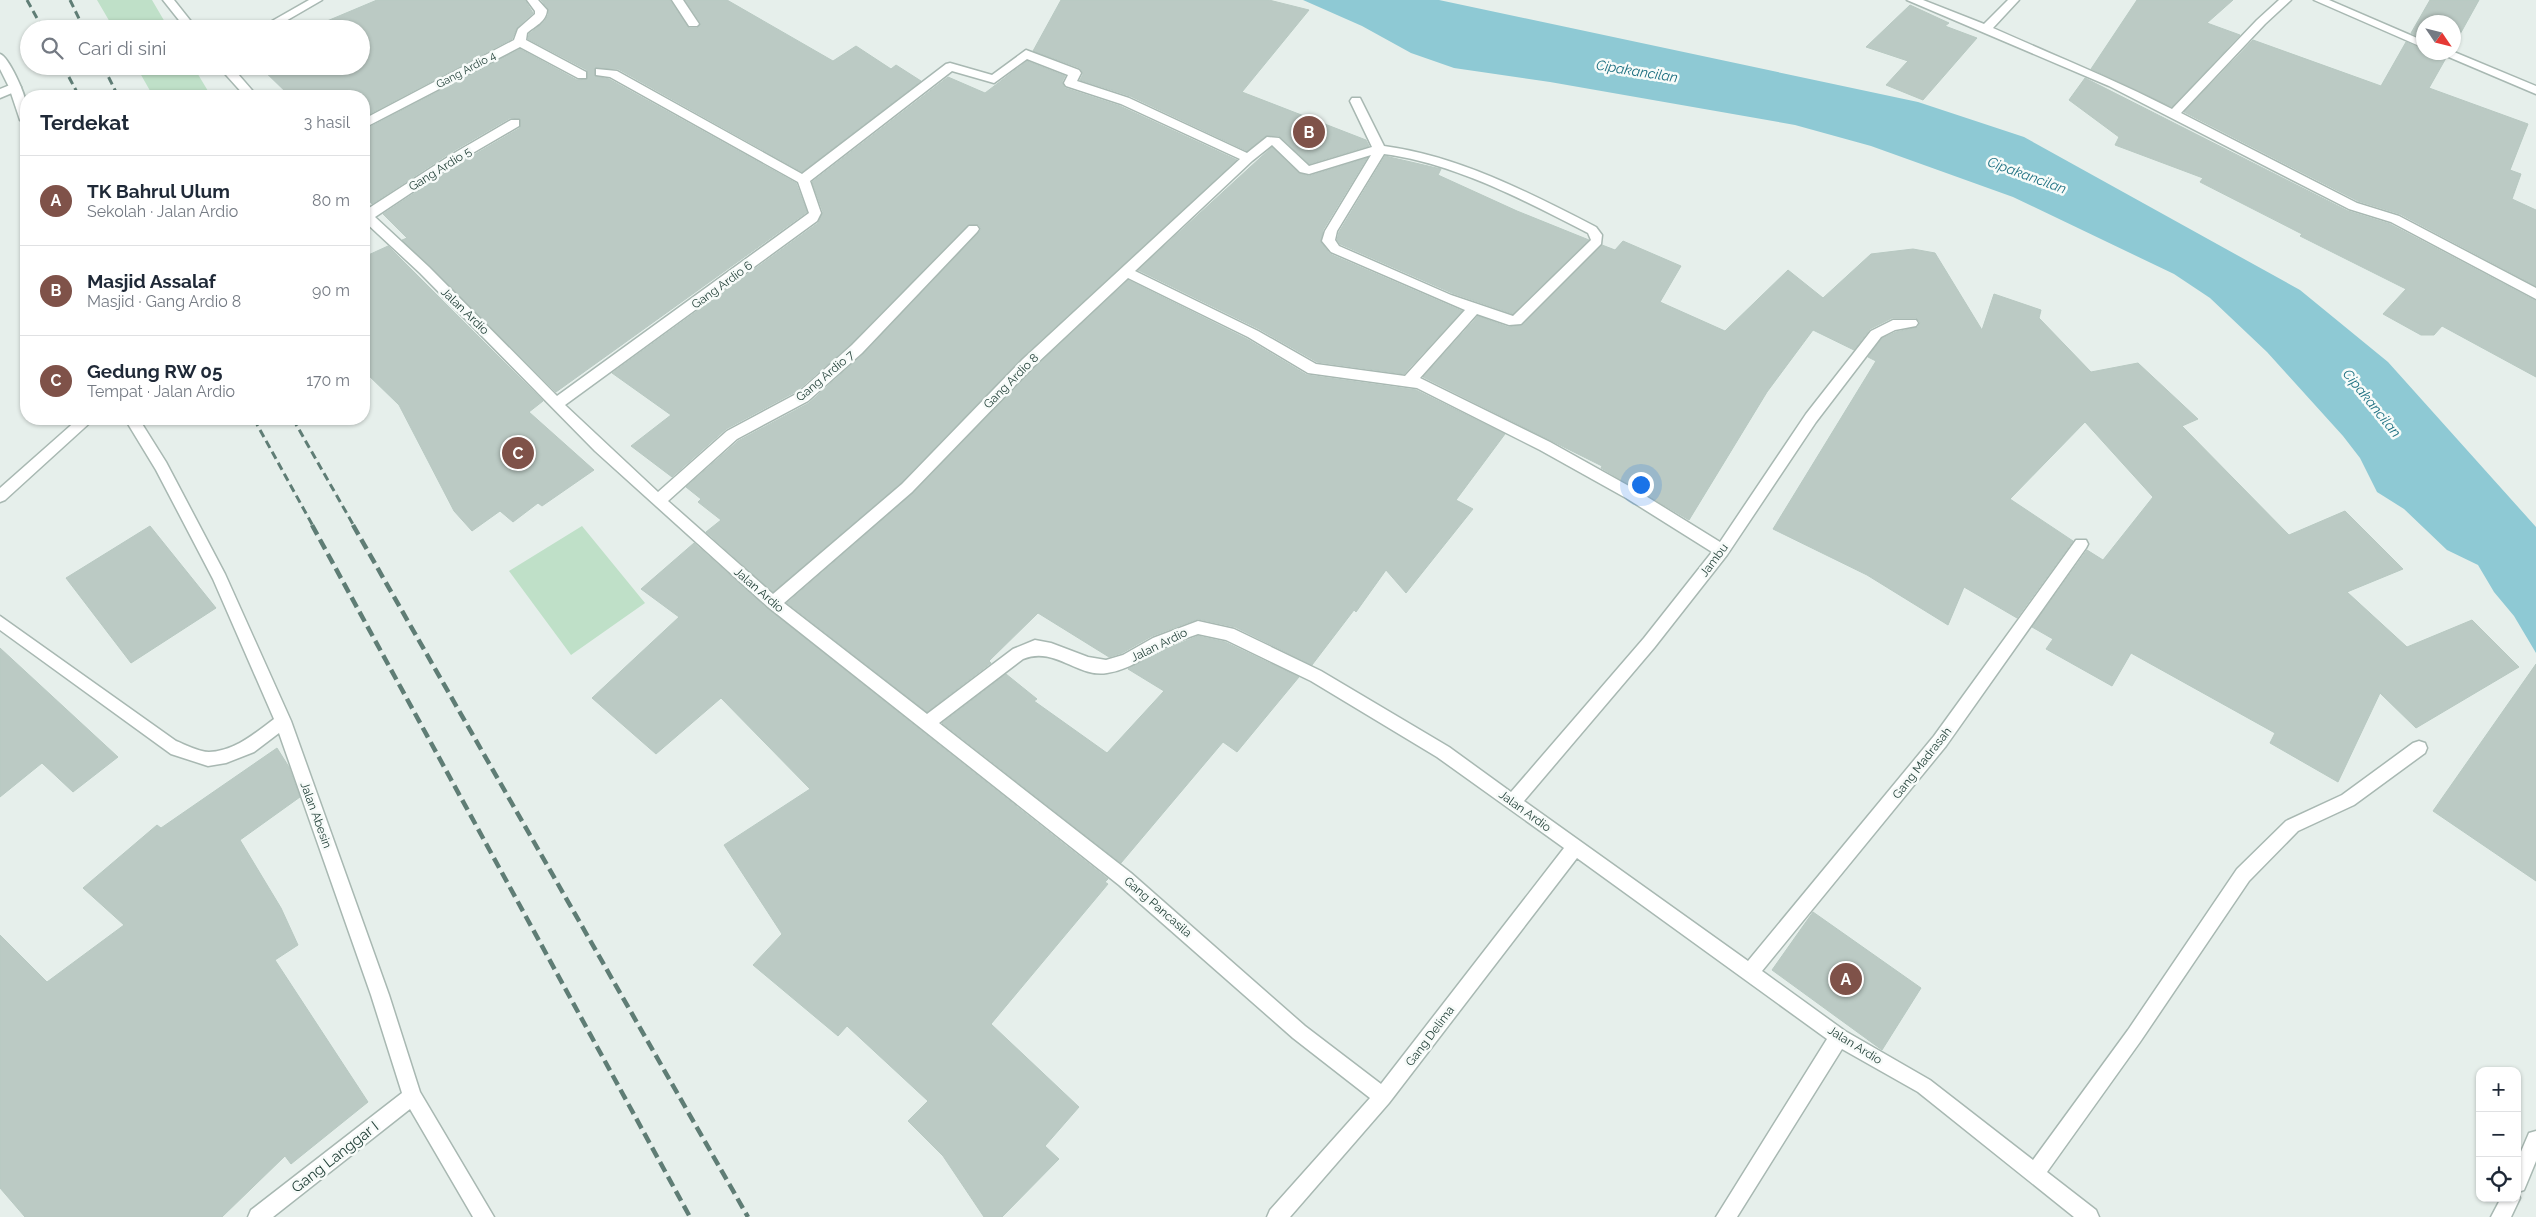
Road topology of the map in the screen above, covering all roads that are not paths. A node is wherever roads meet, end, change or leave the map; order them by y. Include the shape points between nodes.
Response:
1 (168, 0) edge
2 (317, 0) edge
3 (532, 0) edge
4 (677, 0) edge
5 (1912, 0) edge
6 (2014, 0) edge
7 (2286, 0) edge
8 (2319, 0) edge
9 (185, 20) edge
10 (280, 20) edge
11 (693, 24) dead end
12 (1985, 30) junction
13 (520, 42) junction
14 (2416, 42) edge
15 (0, 58) edge
16 (2461, 60) edge
17 (600, 72) dead end
18 (232, 75) edge
19 (582, 75) dead end
20 (15, 86) junction
21 (246, 90) edge
22 (2536, 90) edge
23 (0, 94) edge
24 (20, 101) edge
25 (1356, 101) dead end
26 (2174, 114) junction
27 (370, 121) edge
28 (515, 123) dead end
29 (1380, 150) junction
30 (1248, 158) junction
31 (803, 180) junction
32 (370, 212) edge
33 (370, 220) edge
34 (973, 229) dead end
35 (1127, 272) junction
36 (2536, 294) edge
37 (1474, 308) junction
38 (1911, 323) dead end
39 (1408, 381) junction
40 (556, 404) junction
41 (80, 425) edge
42 (136, 425) edge
43 (0, 496) edge
44 (659, 500) junction
45 (2081, 544) dead end
46 (1722, 551) junction
47 (773, 603) junction
48 (0, 622) edge
49 (282, 721) junction
50 (927, 723) junction
51 (2419, 748) dead end
52 (1513, 802) junction
53 (1574, 848) junction
54 (1750, 972) junction
55 (1839, 1036) junction
56 (412, 1096) junction
57 (1383, 1097) junction
58 (2536, 1140) edge
59 (2035, 1173) junction
60 (2521, 1174) edge
61 (2508, 1202) edge
62 (258, 1217) edge
63 (484, 1217) edge
64 (1277, 1217) edge
65 (1726, 1217) edge
66 (2089, 1217) edge
67 (2501, 1217) edge

1 - 9 street
2 - 10 street
3 - 13 street via 541,14 520,34
4 - 11 street
5 - 12 street
6 - 12 street
7 - 26 street
8 - 14 street
12 - 26 street via 2077,71 2113,83
13 - 19 street
13 - 27 street, Gang Ardio 4
15 - 20 street
16 - 22 street
17 - 31 street via 613,74
18 - 21 street
20 - 23 street
20 - 24 street
25 - 29 street
26 - 36 street via 2353,206 2395,219
28 - 32 street, Gang Ardio 5
29 - 30 street, Gang Ardio 8 via 1310,170 1304,169 1273,140
29 - 37 street via 1331,231 1328,242 1335,249
29 - 37 street via 1463,171 1545,205 1596,235 1597,241 1520,318 1509,320
30 - 31 street via 1126,101 1070,82 1075,73 1026,54 994,79 950,67
30 - 35 street, Gang Ardio 8
31 - 40 street, Gang Ardio 6 via 815,213 813,218
33 - 40 street, Jalan Ardio via 483,327
34 - 44 street, Gang Ardio 7 via 824,380 803,397 732,435
35 - 39 street via 1253,334 1313,369
35 - 47 street, Gang Ardio 8 via 1028,363 907,488
37 - 39 street
38 - 46 street, Jambu via 1893,325 1876,334 1811,418
39 - 46 street via 1420,383 1545,446 1631,494
40 - 44 street, Jalan Ardio
41 - 43 street
42 - 49 street, Jalan Abesin via 220,578
44 - 47 street, Jalan Ardio
45 - 54 street, Gang Madrasah via 1940,741
46 - 52 street, Jambu via 1649,643
47 - 50 street, Jalan Ardio
48 - 49 street via 171,747 208,759 226,756 248,747
49 - 56 street, Jalan Abesin via 380,995
50 - 52 street, Jalan Ardio via 1018,654 1036,647 1086,664 1106,667 1127,661 1158,643 1198,627 1229,634 1316,676 1443,752
50 - 57 street, Gang Pancasila via 1125,879 1299,1032
51 - 59 street via 2348,800 2292,826 2243,875 2134,1036
52 - 53 street, Jalan Ardio
53 - 54 street, Jalan Ardio
53 - 57 street, Gang Delima
54 - 55 street, Jalan Ardio
55 - 59 street, Jalan Ardio via 1924,1086
55 - 65 street
56 - 62 street, Gang Langgar I
56 - 63 street, Jalan Abesin
57 - 64 street, Gang Delima
58 - 60 street
59 - 66 street, Jalan Ardio
61 - 67 street

